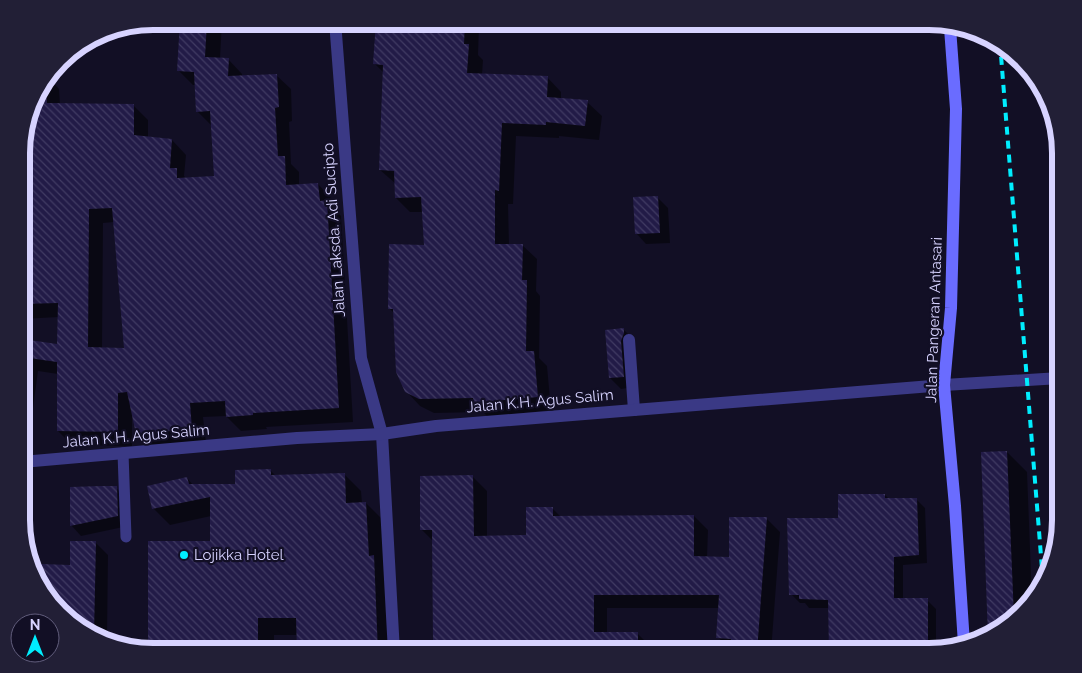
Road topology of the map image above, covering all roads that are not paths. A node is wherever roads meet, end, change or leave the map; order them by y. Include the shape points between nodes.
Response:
1 (336, 30) edge
2 (950, 32) edge
3 (629, 340) dead end
4 (1052, 378) edge
5 (944, 385) junction
6 (634, 410) junction
7 (382, 434) junction
8 (123, 453) junction
9 (30, 461) edge
10 (126, 536) dead end
11 (964, 638) edge
12 (394, 643) edge

1 - 7 street, Jalan Laksda. Adi Sucipto via 360,358
2 - 5 main road, Jalan Pangeran Antasari via 956,110 951,308
3 - 6 street
4 - 5 street, Jalan K.H. Agus Salim
5 - 6 street, Jalan K.H. Agus Salim
5 - 11 main road, Jalan Pangeran Antasari
6 - 7 street, Jalan K.H. Agus Salim via 436,426
7 - 8 street, Jalan K.H. Agus Salim
7 - 12 street, Jalan Laksda. Adi Sucipto
8 - 9 street, Jalan K.H. Agus Salim
8 - 10 lane

